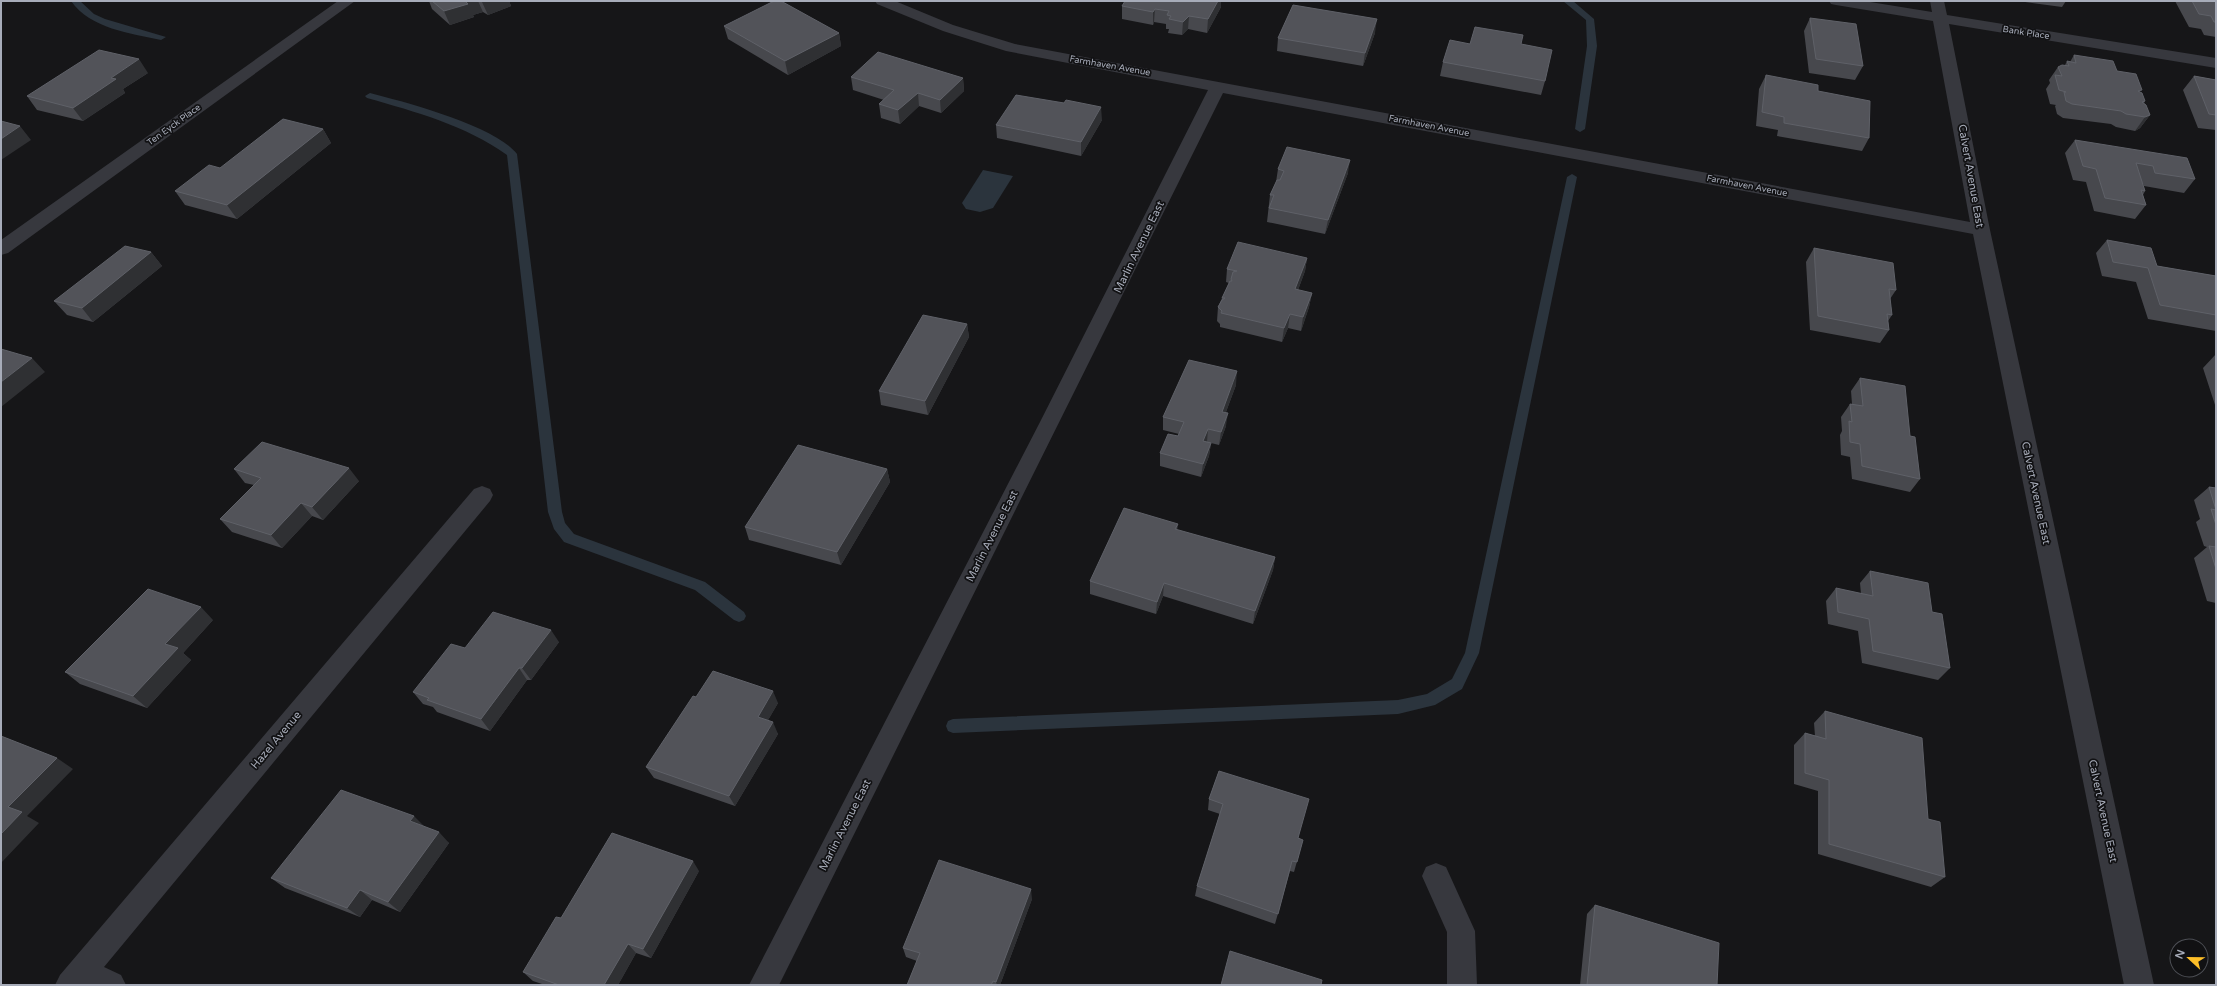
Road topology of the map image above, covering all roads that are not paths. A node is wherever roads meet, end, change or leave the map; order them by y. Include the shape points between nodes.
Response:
1 (348, 1) edge
2 (882, 1) edge
3 (1836, 1) edge
4 (1939, 10) edge
5 (2216, 63) edge
6 (1218, 86) junction
7 (1981, 230) junction
8 (1, 249) edge
9 (482, 495) dead end
10 (1436, 876) dead end
11 (76, 979) edge
12 (111, 985) edge
13 (764, 985) edge
14 (1462, 985) edge
15 (2139, 985) edge

1 - 8 street, Ten Eyck Place
2 - 6 street, Farmhaven Avenue via 948,28 1012,48
3 - 4 street, Bank Place
4 - 5 street, Bank Place
4 - 7 street, Calvert Avenue East
6 - 7 street, Farmhaven Avenue
6 - 13 street, Marlin Avenue East via 1100,327
7 - 15 street, Calvert Avenue East
9 - 11 street, Hazel Avenue
10 - 14 street via 1461,931
11 - 12 street

